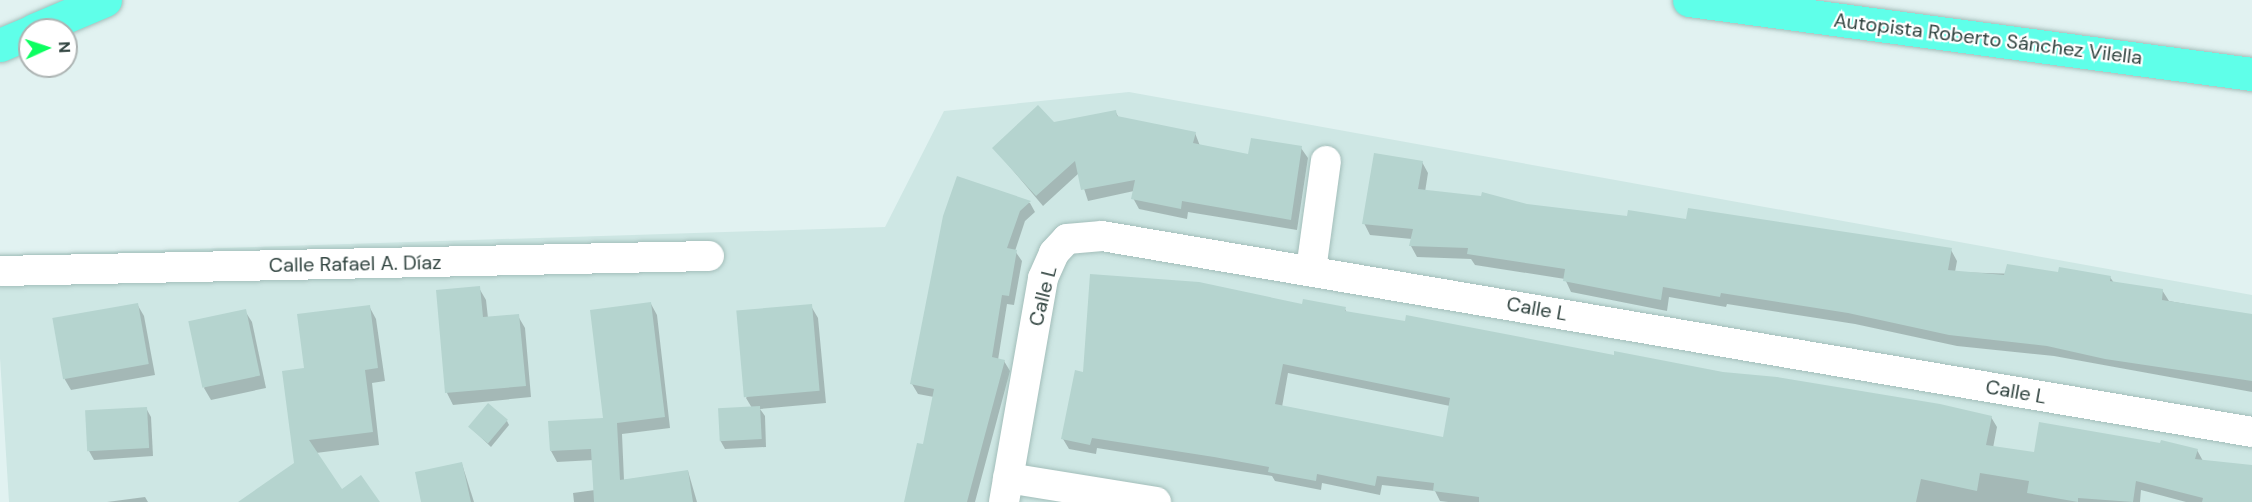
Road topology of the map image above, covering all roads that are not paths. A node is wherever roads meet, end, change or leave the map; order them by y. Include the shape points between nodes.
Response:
1 (105, 0) edge
2 (1689, 0) edge
3 (63, 18) edge
4 (18, 37) edge
5 (0, 45) edge
6 (2252, 74) edge
7 (1326, 161) dead end
8 (709, 256) dead end
9 (1311, 270) junction
10 (0, 271) edge
11 (2252, 432) edge
12 (1006, 490) edge
13 (1156, 502) edge

1 - 3 highway
2 - 6 highway, Autopista Roberto Sánchez Vilella
4 - 5 highway
7 - 9 street
8 - 10 street, Calle Rafael A. Díaz
9 - 11 street, Calle L
9 - 12 street, Calle L via 1102,236 1067,239 1054,253 1043,278
12 - 13 street

